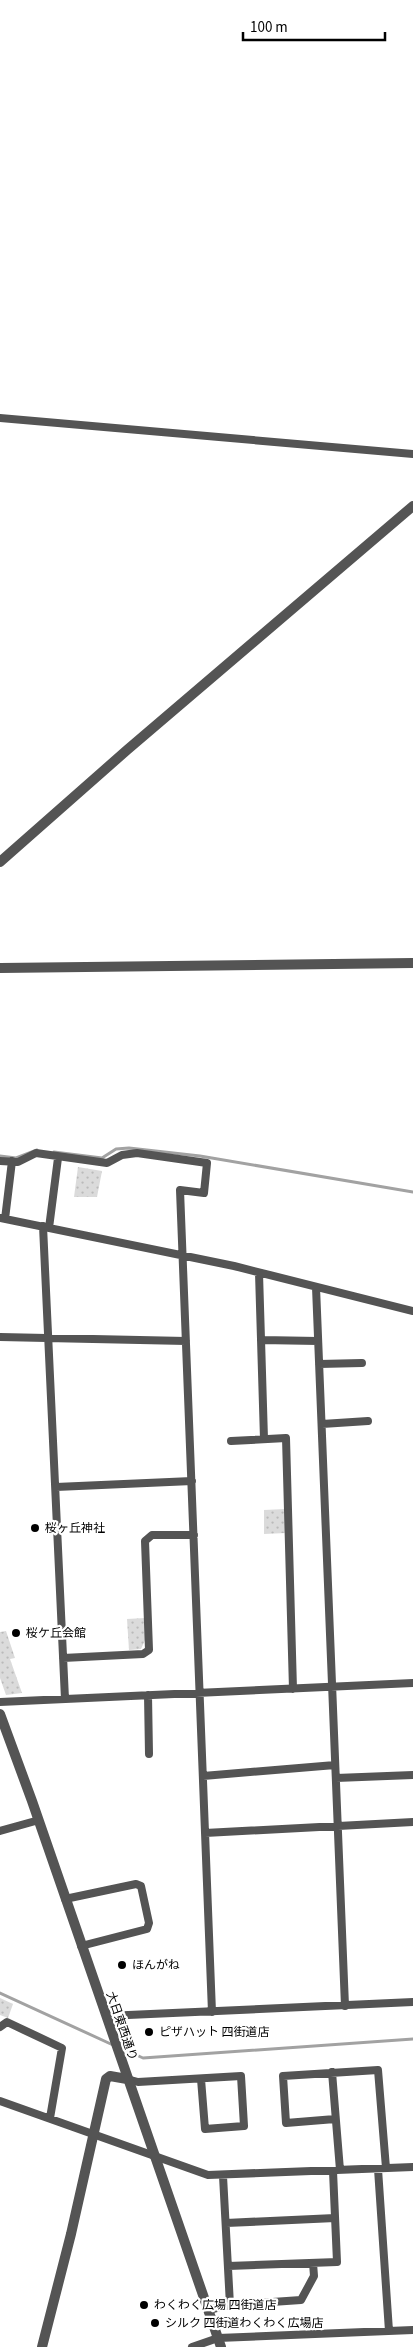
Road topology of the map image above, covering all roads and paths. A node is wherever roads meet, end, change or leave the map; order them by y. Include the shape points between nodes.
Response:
1 (0, 418) edge
2 (413, 454) edge
3 (413, 506) edge
4 (0, 862) edge
5 (413, 962) edge
6 (0, 968) edge
7 (58, 1158) junction
8 (0, 1160) edge
9 (12, 1161) junction
10 (2, 1219) edge
11 (46, 1227) junction
12 (183, 1257) junction
13 (259, 1273) junction
14 (316, 1287) junction
15 (413, 1311) edge
16 (0, 1337) edge
17 (48, 1338) junction
18 (261, 1340) junction
19 (186, 1341) junction
20 (318, 1341) junction
21 (362, 1363) dead end
22 (320, 1364) junction
23 (368, 1421) dead end
24 (322, 1424) junction
25 (264, 1439) junction
26 (231, 1441) dead end
27 (192, 1481) junction
28 (56, 1487) junction
29 (194, 1535) junction
30 (63, 1658) junction
31 (413, 1683) edge
32 (332, 1687) junction
33 (293, 1688) junction
34 (200, 1693) junction
35 (148, 1695) junction
36 (65, 1699) junction
37 (0, 1702) edge
38 (0, 1714) edge
39 (149, 1754) dead end
40 (336, 1765) junction
41 (413, 1775) edge
42 (203, 1776) junction
43 (336, 1778) junction
44 (39, 1820) junction
45 (413, 1822) edge
46 (338, 1825) junction
47 (0, 1831) edge
48 (206, 1832) junction
49 (65, 1899) junction
50 (82, 1946) junction
51 (413, 2002) edge
52 (345, 2006) junction
53 (212, 2012) junction
54 (106, 2016) junction
55 (0, 2027) edge
56 (332, 2072) junction
57 (127, 2079) junction
58 (201, 2079) junction
59 (0, 2100) edge
60 (50, 2118) junction
61 (336, 2119) junction
62 (93, 2134) junction
63 (153, 2155) junction
64 (413, 2167) edge
65 (382, 2169) junction
66 (336, 2171) junction
67 (223, 2176) junction
68 (335, 2218) junction
69 (226, 2223) junction
70 (313, 2263) junction
71 (228, 2266) junction
72 (230, 2305) junction
73 (208, 2310) junction
74 (413, 2330) edge
75 (389, 2331) junction
76 (220, 2343) edge
77 (42, 2347) edge
78 (192, 2347) edge

1 - 2 street
3 - 4 street
5 - 6 street
7 - 9 street via 36,1153 18,1162
7 - 11 street
7 - 12 street via 100,1164 128,1153 137,1153 207,1163 204,1193 180,1190
8 - 9 street
9 - 10 street
10 - 11 street
11 - 12 street
11 - 17 street
12 - 13 street
12 - 19 street
13 - 14 street
13 - 18 street
14 - 15 street
14 - 20 street
16 - 17 street
17 - 19 street
17 - 28 street
18 - 20 street
18 - 25 street
19 - 27 street
20 - 22 street
21 - 22 street
22 - 24 street
23 - 24 street
24 - 32 street
25 - 26 street
25 - 33 street via 286,1438
27 - 28 street
27 - 29 street
28 - 30 street
29 - 30 street via 152,1535 145,1541 149,1650 143,1654
29 - 34 street
30 - 36 street
31 - 32 street
32 - 33 street
32 - 40 street
33 - 34 street
34 - 35 street
34 - 42 street
35 - 36 street
35 - 39 street
36 - 37 street
38 - 44 street, 大日東西通り
40 - 42 street
40 - 43 street
41 - 43 street
42 - 48 street
43 - 46 street
44 - 47 street
44 - 49 street, 大日東西通り
45 - 46 street
46 - 48 street
46 - 52 street
48 - 53 street
49 - 50 street, 大日東西通り
49 - 50 street via 136,1884 141,1886 149,1922 147,1928
50 - 54 street, 大日東西通り
51 - 52 street
52 - 53 street
53 - 54 street
54 - 57 street, 大日東西通り
55 - 60 street via 7,2022 62,2048
56 - 61 street
56 - 61 street via 283,2076 286,2123
56 - 65 street via 378,2070
57 - 58 street via 138,2082
57 - 62 street via 110,2076 106,2080
57 - 63 street, 大日東西通り
58 - 58 street via 241,2076 244,2126 206,2129
59 - 60 street
60 - 62 street
61 - 66 street
62 - 63 street
62 - 77 street
63 - 67 street via 208,2175
63 - 73 street, 大日東西通り
64 - 65 street
65 - 66 street
65 - 75 street
66 - 67 street
66 - 68 street
67 - 69 street
68 - 69 street
68 - 70 street via 337,2262
69 - 71 street
70 - 71 street
70 - 72 street via 314,2276 301,2300
71 - 72 street
72 - 73 street
73 - 76 street, 大日東西通り
74 - 75 street
75 - 76 street
76 - 78 street

